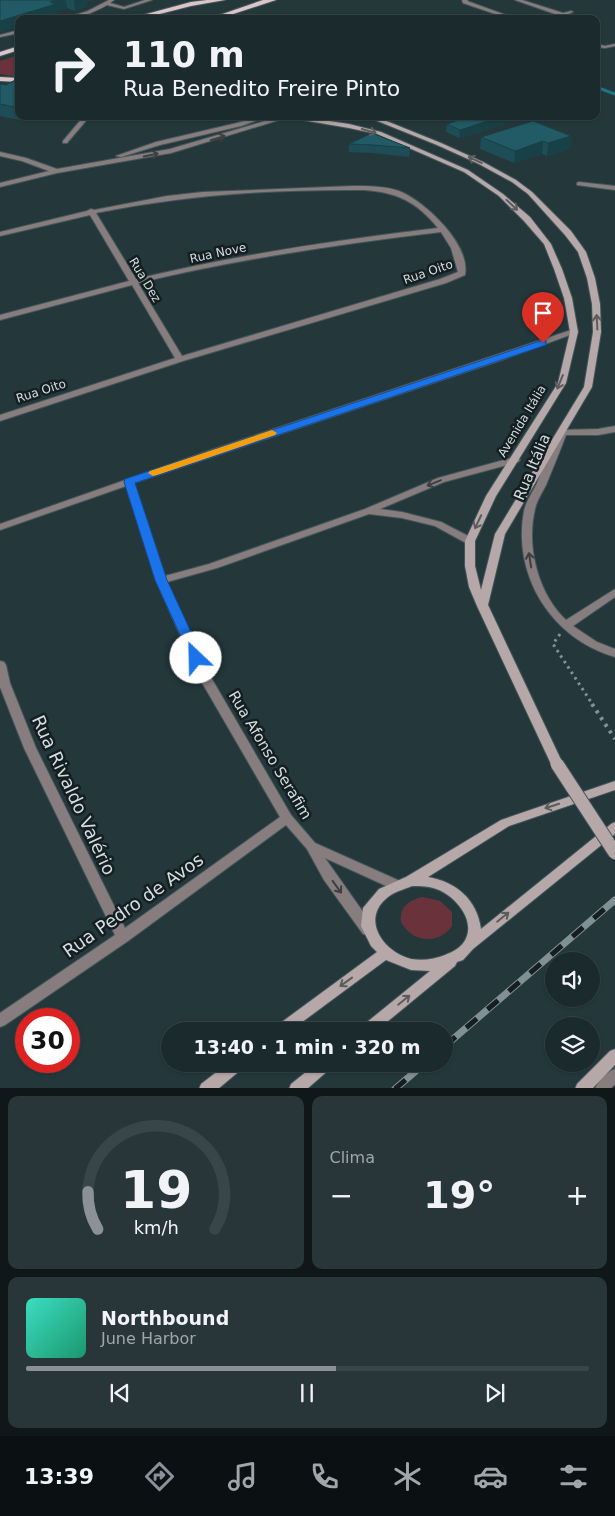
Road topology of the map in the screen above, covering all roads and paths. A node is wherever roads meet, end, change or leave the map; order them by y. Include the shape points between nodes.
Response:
1 (112, 0) edge
2 (150, 0) edge
3 (217, 0) edge
4 (249, 0) edge
5 (273, 0) edge
6 (466, 0) edge
7 (517, 0) edge
8 (106, 3) junction
9 (571, 12) dead end
10 (79, 15) edge
11 (147, 15) edge
12 (218, 15) edge
13 (221, 15) edge
14 (503, 15) edge
15 (564, 15) joint
16 (15, 32) edge
17 (0, 36) edge
18 (615, 45) edge
19 (600, 46) edge
20 (15, 47) edge
21 (15, 48) edge
22 (0, 49) edge
23 (0, 54) edge
24 (0, 79) edge
25 (15, 80) edge
26 (84, 120) edge
27 (255, 120) edge
28 (276, 120) edge
29 (307, 120) edge
30 (378, 120) edge
31 (65, 142) dead end
32 (0, 154) edge
33 (24, 159) junction
34 (96, 164) junction
35 (57, 171) junction
36 (38, 176) junction
37 (579, 184) dead end
38 (0, 185) edge
39 (615, 188) edge
40 (92, 211) junction
41 (444, 229) junction
42 (0, 234) edge
43 (133, 283) junction
44 (0, 318) edge
45 (574, 332) junction
46 (180, 360) junction
47 (0, 418) edge
48 (615, 429) edge
49 (563, 432) junction
50 (515, 460) junction
51 (129, 482) junction
52 (368, 511) junction
53 (0, 527) edge
54 (470, 541) junction
55 (161, 580) junction
56 (615, 592) edge
57 (482, 606) junction
58 (566, 625) junction
59 (615, 653) edge
60 (0, 665) edge
61 (615, 738) edge
62 (615, 785) edge
63 (287, 818) junction
64 (615, 827) edge
65 (311, 846) junction
66 (615, 853) edge
67 (411, 881) junction
68 (395, 885) junction
69 (368, 930) junction
70 (123, 937) junction
71 (462, 952) junction
72 (385, 953) junction
73 (0, 1021) edge
74 (292, 1022) edge
75 (377, 1022) edge
76 (615, 1055) edge
77 (227, 1072) edge
78 (316, 1072) edge
79 (615, 1075) edge
80 (206, 1088) edge
81 (296, 1088) edge
82 (582, 1088) edge
83 (601, 1088) edge

1 - 8 lane
2 - 8 lane via 124,8
3 - 11 main road
4 - 12 main road
5 - 13 main road
6 - 14 lane
7 - 15 lane
8 - 10 lane
9 - 15 lane
16 - 17 lane
18 - 19 lane
20 - 22 main road
21 - 23 main road
24 - 25 main road
26 - 31 lane
27 - 34 street via 158,143
34 -> 28 street via 171,151
29 -> 45 main road, Avenida Itália via 379,134 452,163 501,195 528,219 547,244 568,298
49 -> 30 main road via 588,387 597,332 596,304 582,252 552,215 514,181 482,162
32 - 33 street
33 - 35 street
33 - 36 street
34 - 35 street
35 - 36 street
36 - 38 street
37 - 39 street
40 - 41 street, Rua Oito via 170,198 235,192 367,189 394,192 410,199
40 - 42 street, Rua Oito
40 - 43 street, Rua Dez
41 - 43 street, Rua Nove via 297,249
41 - 46 street, Rua Oito via 462,264 462,273 455,277
43 - 44 street, Rua Nove
43 - 46 street, Rua Dez
45 -> 50 main road, Avenida Itália via 562,383
45 - 51 street
46 - 47 street, Rua Oito
48 - 49 street
49 - 57 main road via 500,534
58 -> 49 street, Rua Itália via 546,605 537,588 530,561 528,529 529,512
50 -> 52 street via 441,480
50 -> 54 main road, Avenida Itália via 491,496
51 - 53 street
51 - 55 street, Rua Afonso Serafim
52 - 54 street via 438,524
52 - 55 street via 213,566
54 - 57 main road, Avenida Itália via 470,566
55 - 63 street, Rua Afonso Serafim via 203,674
56 - 58 street
57 - 66 main road, Avenida Itália, bridge via 557,764
58 - 59 street, Rua Itália via 581,638
58 - 61 path via 553,644
60 - 70 street, Rua Rivaldo Valério via 30,748
62 -> 67 main road via 505,822
63 - 65 street, Rua Afonso Serafim
63 - 70 street, Rua Pedro de Avos
71 -> 64 main road
65 - 68 street
65 -> 69 street
67 - 68 main road
67 - 71 main road via 444,886 466,903 473,914 475,926 473,938
68 - 69 main road via 372,903
69 - 72 main road
70 - 73 street, Rua Pedro de Avos
71 - 72 main road via 446,962 430,966 406,963
75 -> 71 main road
72 -> 74 main road
76 - 82 main road
77 - 80 main road
78 - 81 main road
79 - 83 lane

